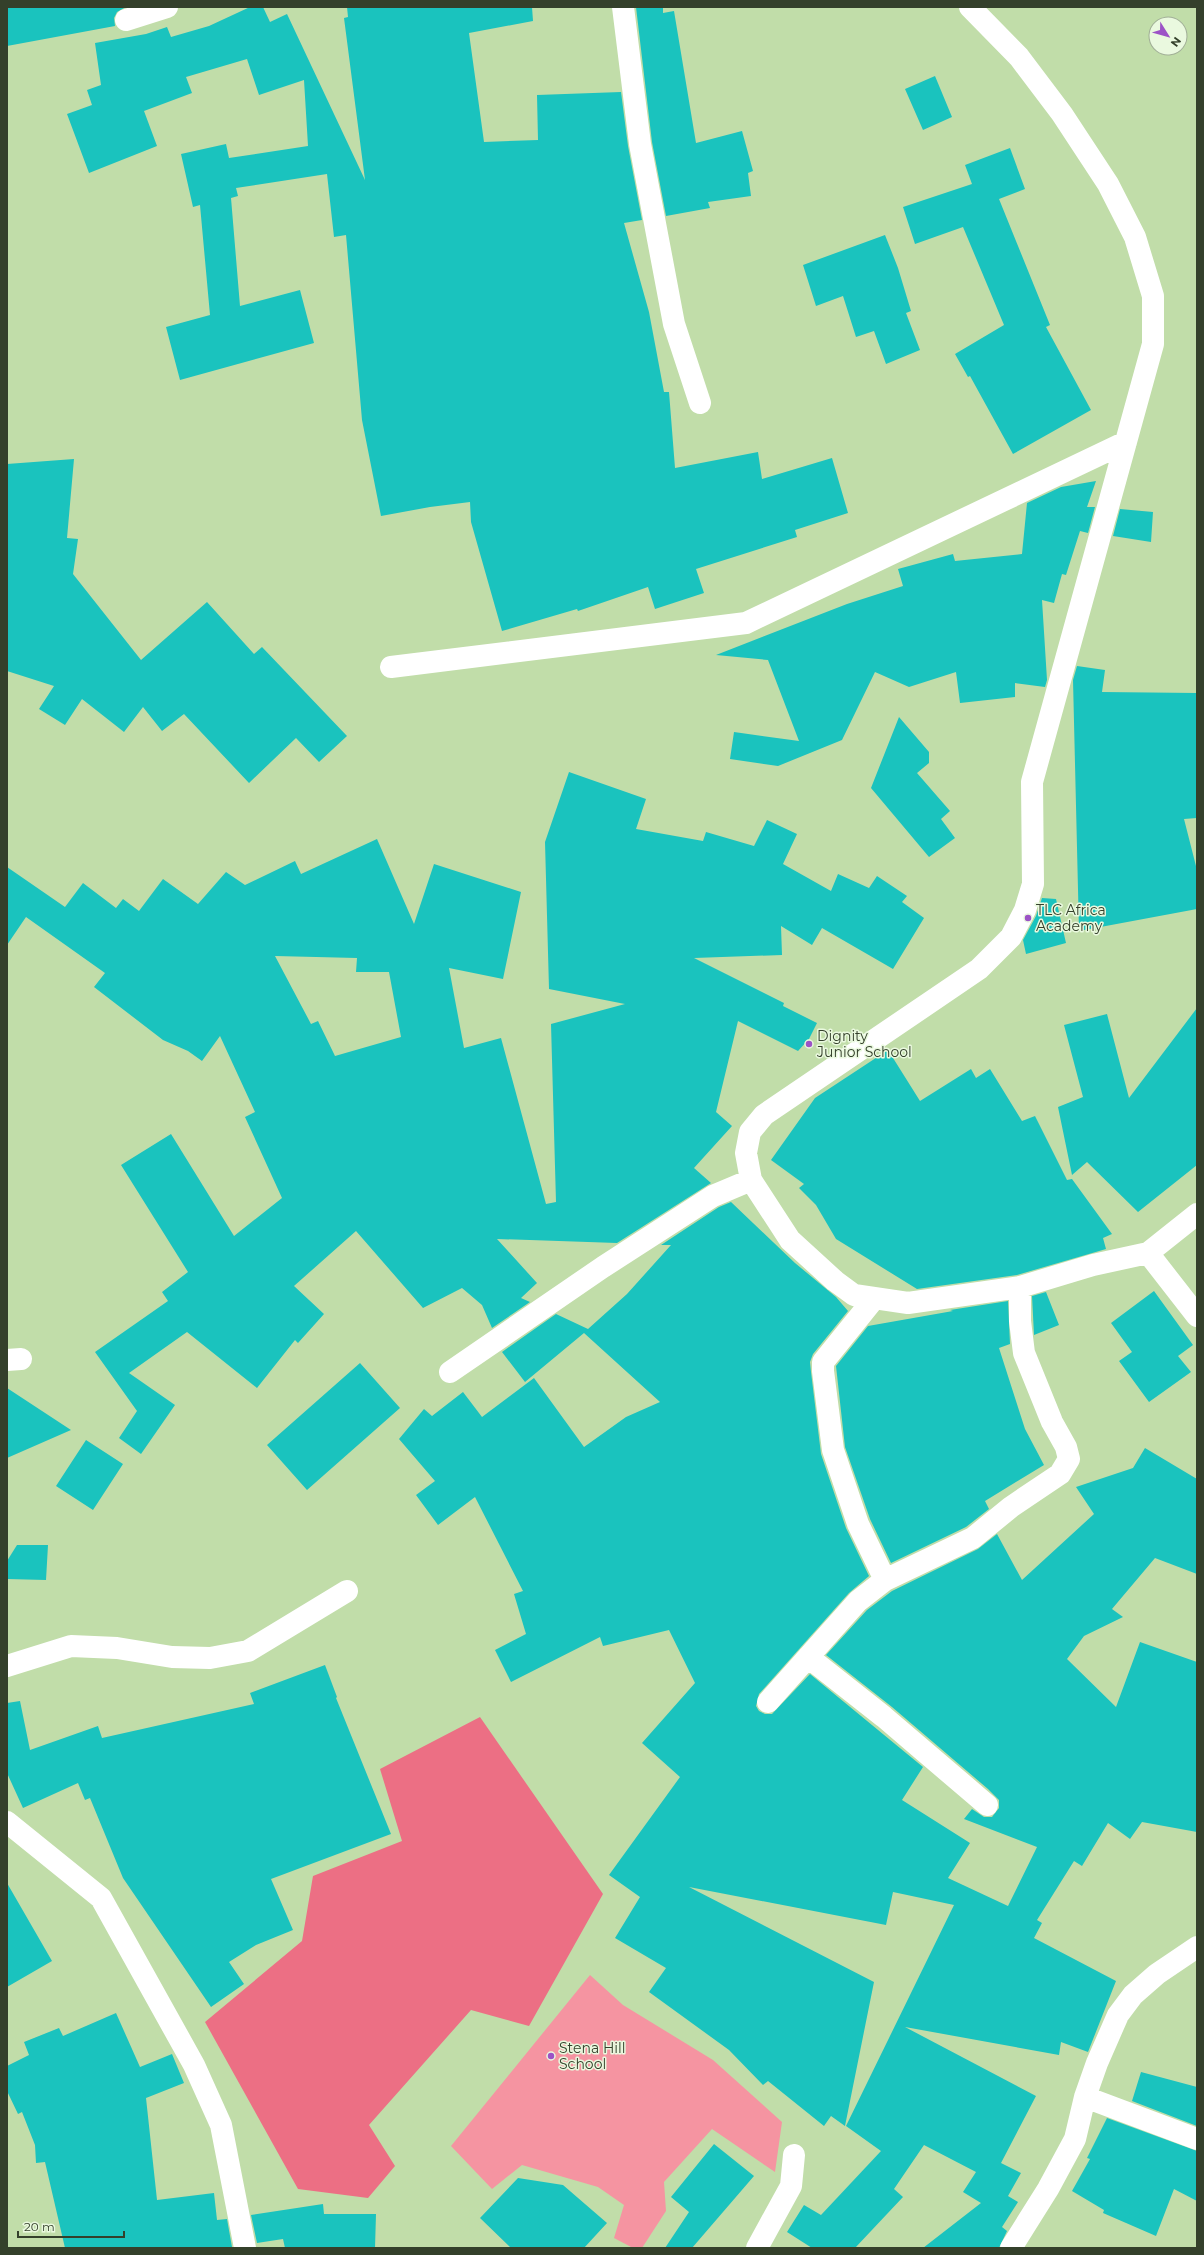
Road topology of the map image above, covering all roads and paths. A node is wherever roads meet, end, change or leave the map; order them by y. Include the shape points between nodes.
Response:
1 (167, 7) edge
2 (624, 7) edge
3 (970, 7) edge
4 (126, 20) dead end
5 (700, 403) dead end
6 (1126, 442) junction
7 (391, 667) dead end
8 (751, 1180) junction
9 (1197, 1214) edge
10 (1148, 1253) junction
11 (1020, 1287) junction
12 (873, 1300) junction
13 (1197, 1316) edge
14 (450, 1372) dead end
15 (885, 1580) junction
16 (347, 1591) dead end
17 (808, 1657) junction
18 (7, 1666) edge
19 (768, 1702) dead end
20 (987, 1805) dead end
21 (7, 1822) edge
22 (1197, 1947) edge
23 (1085, 2097) junction
24 (1197, 2139) edge
25 (794, 2155) dead end
26 (245, 2248) edge
27 (757, 2248) edge
28 (1011, 2248) edge

1 - 4 street
2 - 5 street via 640,144 674,324
3 - 6 street via 1020,57 1062,114 1108,184 1135,237 1153,296 1153,344
6 - 7 street via 746,623
6 - 8 street via 1032,782 1033,884 1022,917 1011,937 979,969 764,1115 750,1132 746,1154
8 - 12 street via 790,1240 854,1295
8 - 14 street via 706,1200 603,1266
9 - 10 street
10 - 11 street via 1093,1265
10 - 13 street
11 - 12 street via 908,1303
11 - 15 street via 1020,1321 1024,1353 1069,1459 1060,1474 1011,1507 973,1538
12 - 15 street via 823,1362 823,1371 833,1450 858,1524
15 - 17 street via 858,1601
16 - 18 street via 248,1651 210,1658 172,1657 117,1648 71,1646
17 - 19 street
17 - 20 street via 884,1716
21 - 26 street via 101,1898 194,2065 221,2124
22 - 23 street via 1157,1974 1133,1995 1118,2016
23 - 24 street
23 - 28 street via 1075,2139 1048,2189
25 - 27 street via 791,2186

